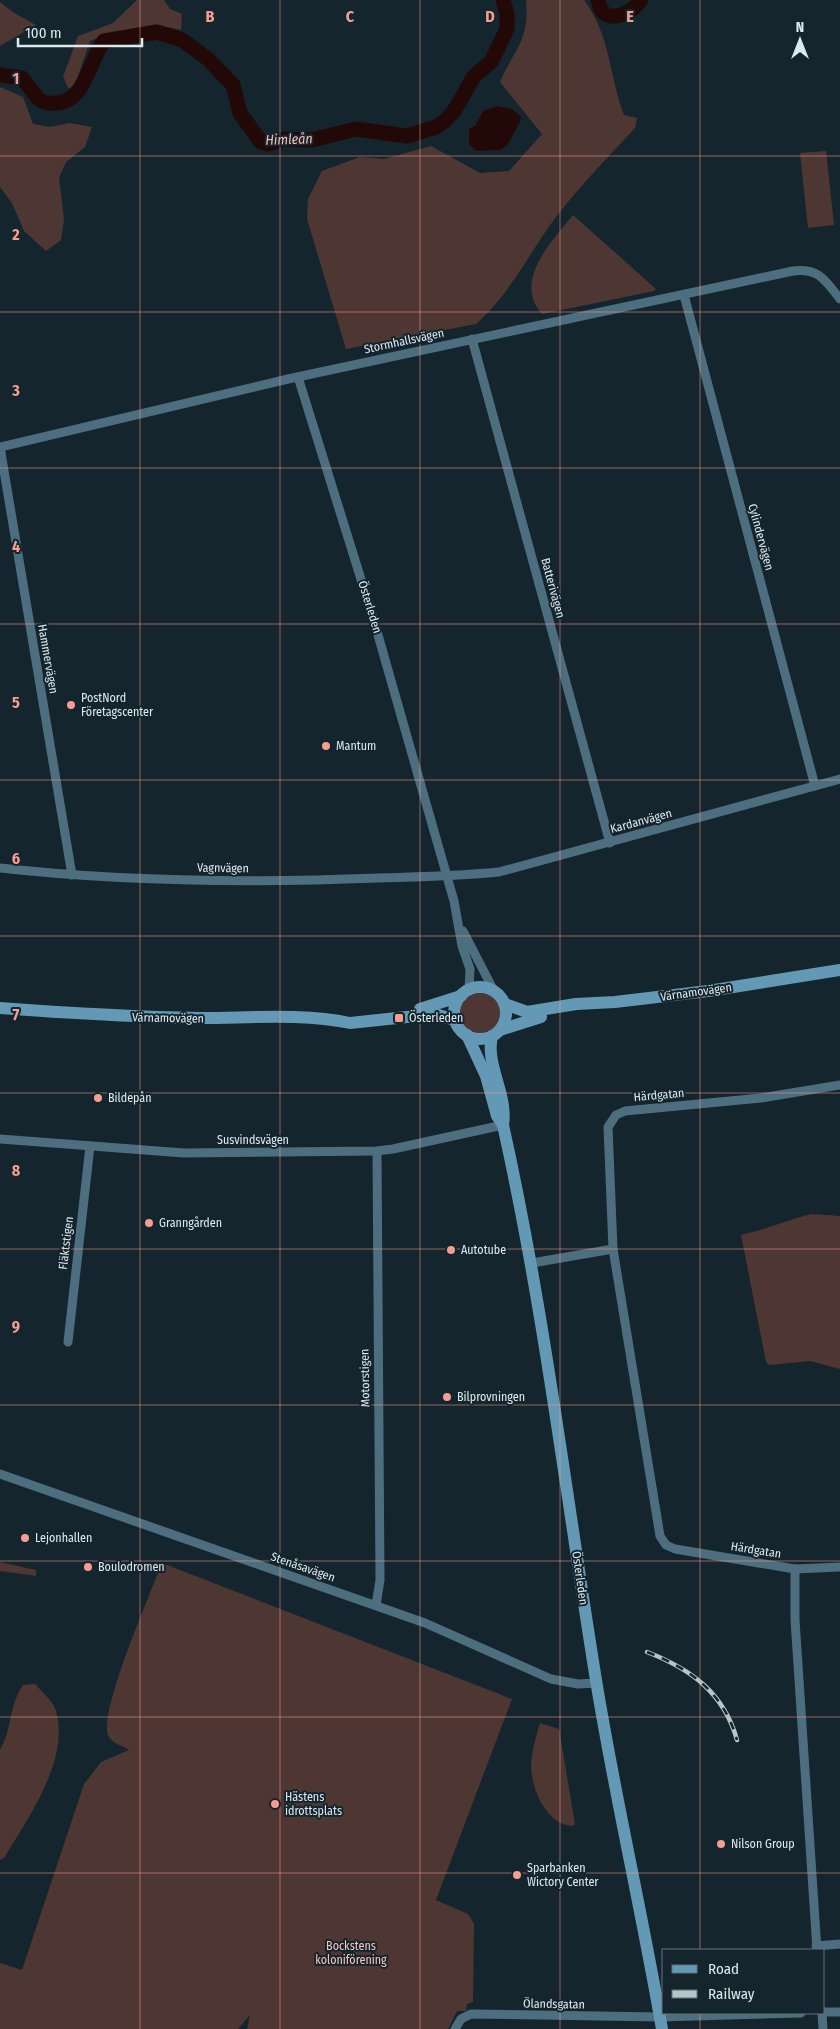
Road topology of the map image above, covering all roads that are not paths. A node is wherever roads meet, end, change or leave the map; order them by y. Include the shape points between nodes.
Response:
1 (684, 295) junction
2 (840, 299) edge
3 (472, 339) junction
4 (298, 377) junction
5 (0, 447) edge
6 (840, 779) edge
7 (815, 786) junction
8 (610, 843) junction
9 (0, 868) edge
10 (72, 874) junction
11 (447, 876) junction
12 (460, 926) junction
13 (840, 965) edge
14 (840, 970) edge
15 (777, 979) junction
16 (494, 991) junction
17 (465, 993) junction
18 (615, 1002) junction
19 (505, 1004) junction
20 (0, 1008) edge
21 (336, 1020) junction
22 (455, 1020) junction
23 (496, 1033) junction
24 (467, 1036) junction
25 (840, 1085) edge
26 (503, 1125) junction
27 (0, 1139) edge
28 (90, 1146) junction
29 (377, 1151) junction
30 (613, 1249) junction
31 (532, 1264) junction
32 (68, 1342) dead end
33 (0, 1474) edge
34 (840, 1567) edge
35 (794, 1569) junction
36 (376, 1605) junction
37 (596, 1683) junction
38 (840, 1944) edge
39 (817, 1948) edge
40 (825, 2012) edge
41 (840, 2012) edge
42 (788, 2014) edge
43 (823, 2014) edge
44 (661, 2023) edge
45 (455, 2029) edge
46 (823, 2029) edge

1 - 2 street, Stormhallsvägen via 793,271 815,272
1 - 3 street, Stormhallsvägen
1 - 7 street, Cylindervägen
3 - 4 street, Stormhallsvägen
3 - 8 street, Batterivägen
4 - 5 street, Stormhallsvägen
4 - 11 street, Österleden via 374,621
5 - 10 street, Hammervägen
6 - 7 street, Kardanvägen
7 - 8 street, Kardanvägen
8 - 11 street, Kardanvägen via 499,872
9 - 10 street, Vagnvägen
10 - 11 street, Vagnvägen via 288,881
11 - 12 street, Österleden
12 - 16 street, Österleden
12 - 17 street, Österleden via 462,946 470,969
13 - 15 main road, Värnamovägen
14 - 15 main road, Värnamovägen
15 - 18 main road, Värnamovägen
16 - 17 main road, Värnamovägen via 481,987
16 - 19 main road
17 - 21 main road, Värnamovägen via 403,1012
17 - 22 main road via 455,1007
18 - 19 main road, Värnamovägen via 526,1012
18 - 23 main road, Värnamovägen via 540,1017
19 - 23 main road via 506,1018
20 - 21 main road, Värnamovägen via 119,1017
21 - 22 main road, Värnamovägen via 350,1022 435,1014
22 - 24 main road
23 - 24 main road, Värnamovägen via 479,1039
23 - 26 main road, Österleden via 490,1049 505,1111
24 - 26 main road, Österleden via 486,1076 496,1116
25 - 30 street, Härdgatan via 790,1095 625,1111 616,1115 608,1128
26 - 29 street, Susvindsvägen
26 - 31 main road, Österleden
27 - 28 street, Susvindsvägen
28 - 29 street, Susvindsvägen via 184,1153
28 - 32 street, Fläktstigen
29 - 36 street, Motorstigen via 380,1580
30 - 31 street
30 - 35 street, Härdgatan via 662,1541 675,1549
31 - 37 main road, Österleden
33 - 36 street, Stenåsavägen
34 - 35 street
35 - 39 street, Härdgatan via 794,1620
36 - 37 street, Stenåsavägen via 424,1622 551,1679 578,1684
37 - 44 main road, Österleden
38 - 39 street
40 - 41 street
42 - 44 street, Ölandsgatan
43 - 46 street
44 - 45 street, Ölandsgatan via 471,2014 461,2019

